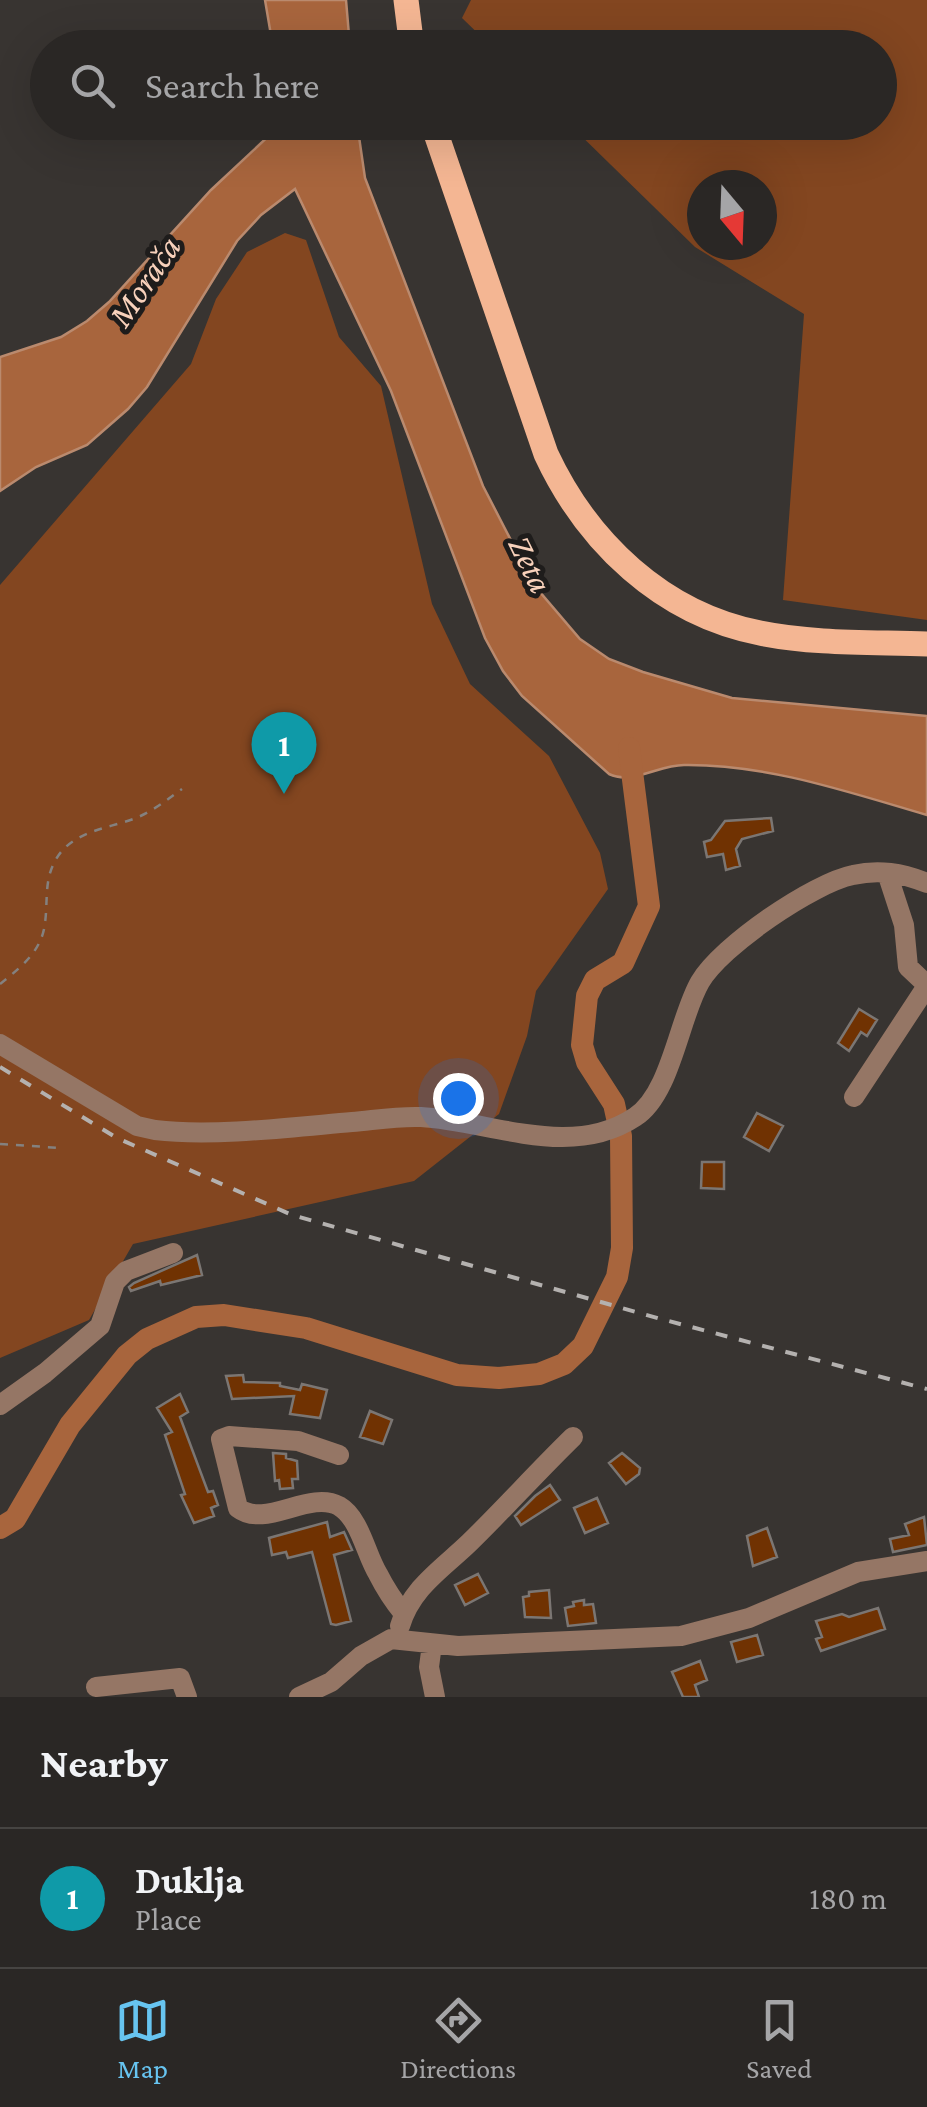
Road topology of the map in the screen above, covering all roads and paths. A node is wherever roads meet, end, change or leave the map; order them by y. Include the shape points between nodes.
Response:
1 (406, 0) edge
2 (410, 30) edge
3 (438, 140) edge
4 (927, 644) edge
5 (182, 788) dead end
6 (887, 872) junction
7 (927, 883) edge
8 (0, 984) edge
9 (0, 1044) edge
10 (854, 1097) dead end
11 (0, 1144) edge
12 (61, 1148) dead end
13 (173, 1253) dead end
14 (0, 1406) edge
15 (572, 1437) dead end
16 (339, 1455) dead end
17 (927, 1561) edge
18 (404, 1614) junction
19 (400, 1638) junction
20 (432, 1644) junction
21 (96, 1687) dead end
22 (187, 1697) edge
23 (300, 1697) edge
24 (434, 1697) edge

1 - 2 main road
3 - 4 main road via 541,442 574,503 611,550 674,600 746,630
5 - 8 path via 139,817 70,842 46,888 40,942
6 - 7 street
6 - 9 street via 830,882 729,947 698,986 644,1111 571,1138 414,1116 155,1130 137,1126
6 - 10 street via 904,925 908,968 926,984
11 - 12 path
13 - 14 street via 126,1271 115,1282 100,1326
15 - 18 street via 422,1585
16 - 18 street via 298,1441 221,1439 238,1508 252,1514 321,1503 342,1508
17 - 20 street via 858,1572 749,1618 681,1636
18 - 19 street
19 - 20 street
19 - 23 street via 373,1648
20 - 24 street
21 - 22 street via 180,1678

